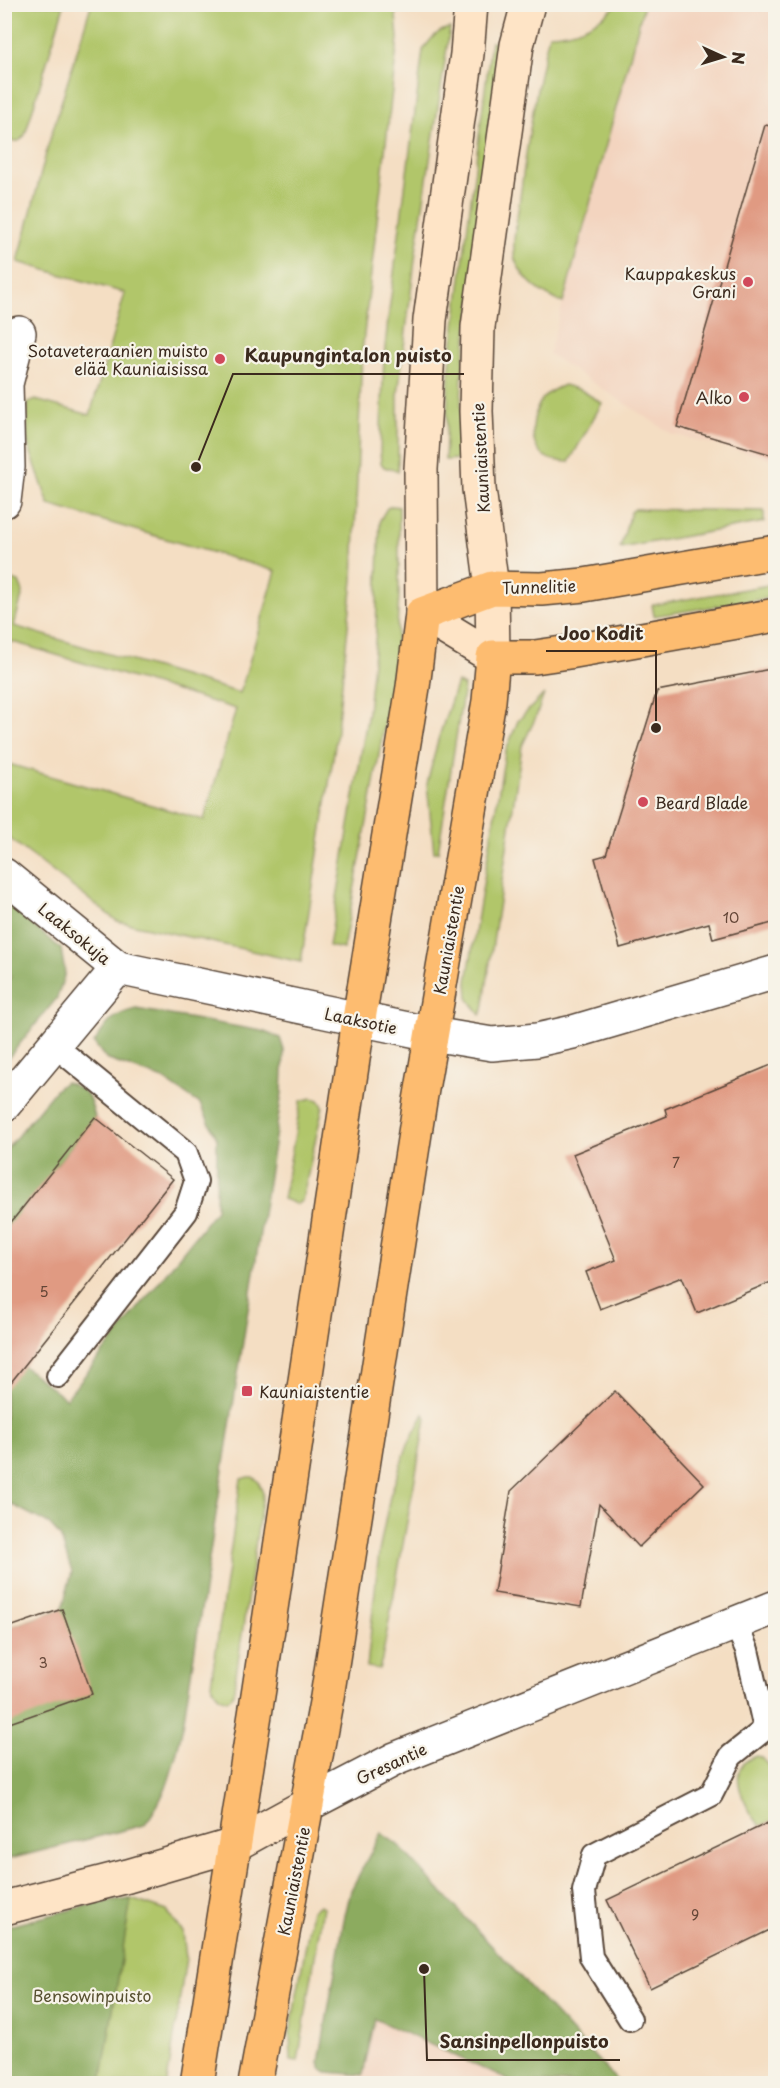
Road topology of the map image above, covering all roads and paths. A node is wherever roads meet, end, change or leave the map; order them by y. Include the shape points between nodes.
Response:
1 (471, 4) edge
2 (528, 4) edge
3 (19, 333) dead end
4 (4, 501) edge
5 (776, 552) edge
6 (492, 588) junction
7 (422, 614) junction
8 (776, 615) edge
9 (493, 657) junction
10 (4, 875) edge
11 (118, 968) junction
12 (776, 972) edge
13 (359, 1019) junction
14 (432, 1034) junction
15 (54, 1045) junction
16 (4, 1105) edge
17 (58, 1376) dead end
18 (776, 1607) edge
19 (735, 1623) junction
20 (770, 1733) edge
21 (307, 1805) junction
22 (234, 1845) junction
23 (4, 1908) edge
24 (630, 2019) dead end
25 (197, 2084) edge
26 (255, 2084) edge

1 - 7 main road via 430,320 421,469
2 - 6 main road, Kauniaistentie via 517,45 478,327 479,489
3 - 4 street via 6,384 8,467
5 - 6 main road, Tunnelitie via 584,585
6 - 7 main road, Tunnelitie
6 - 9 main road, Kauniaistentie
7 - 9 main road
7 - 13 main road
8 - 9 main road via 569,652
9 - 14 main road, Kauniaistentie
10 - 11 street, Laaksokuja
11 - 13 street, Laaksotie
11 - 15 street
12 - 14 street, Laaksotie via 537,1040 492,1044
13 - 14 street, Laaksotie
13 - 22 main road
14 - 21 main road, Kauniaistentie
15 - 16 street
15 - 17 lane via 186,1153 196,1181 186,1212
18 - 19 street, Gresantie
19 - 20 lane via 747,1650
19 - 21 street, Gresantie via 395,1759
20 - 24 lane via 732,1756 711,1795 594,1855 584,1891 591,1957
21 - 22 main road, Gresantie
21 - 26 main road, Kauniaistentie
22 - 23 main road, Gresantie
22 - 25 main road

